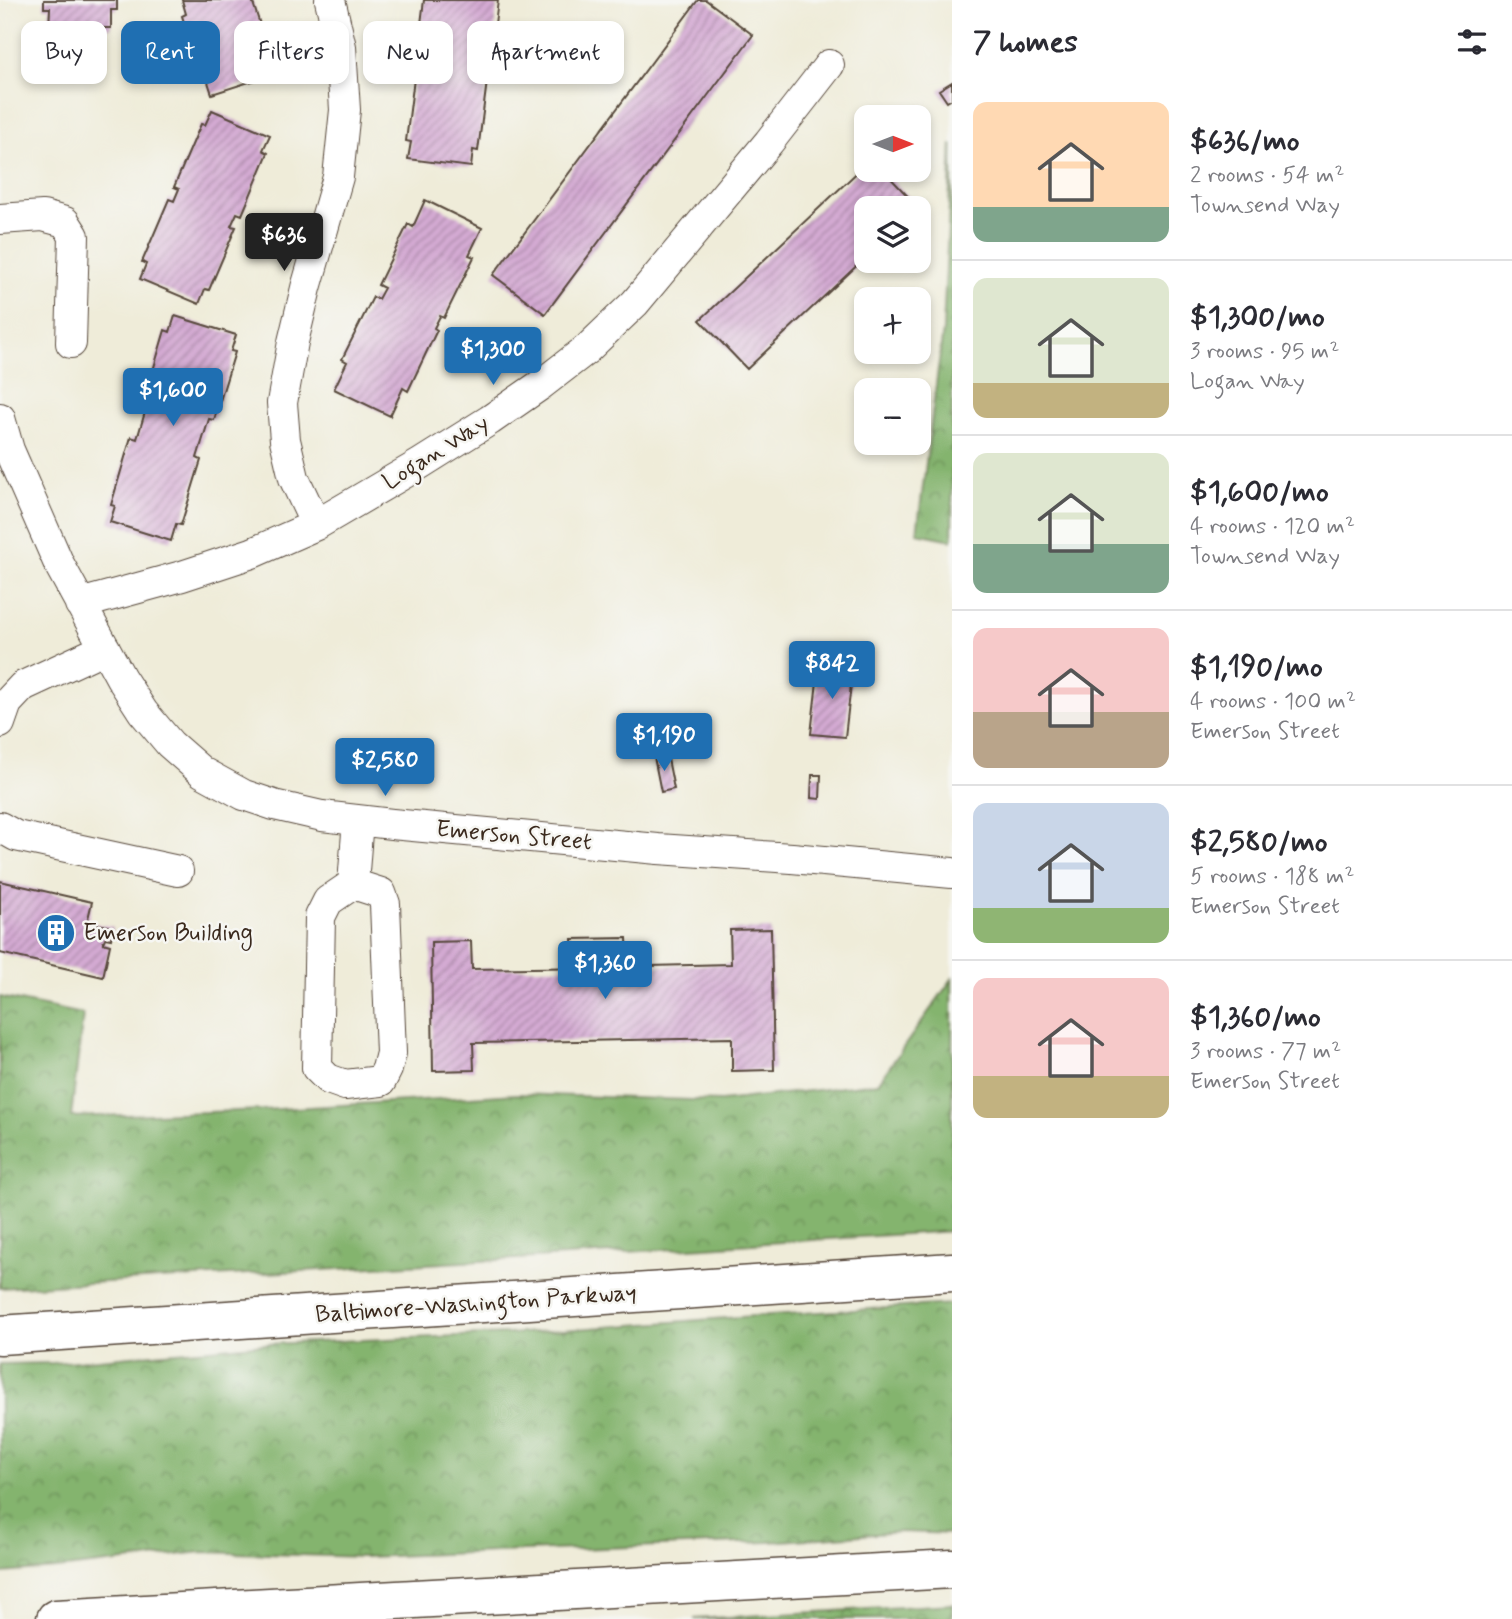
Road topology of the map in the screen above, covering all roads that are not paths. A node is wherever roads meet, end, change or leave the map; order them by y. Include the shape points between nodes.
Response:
1 (330, 0) edge
2 (829, 65) dead end
3 (0, 219) edge
4 (71, 343) dead end
5 (0, 418) edge
6 (316, 526) junction
7 (80, 604) junction
8 (105, 648) junction
9 (12, 683) edge
10 (0, 723) edge
11 (358, 820) junction
12 (0, 827) edge
13 (178, 871) dead end
14 (952, 873) edge
15 (353, 884) junction
16 (952, 1272) edge
17 (0, 1335) edge
18 (952, 1569) edge
19 (56, 1619) edge

1 - 6 street via 341,47 345,110 338,177 306,288 282,403 293,478
2 - 6 street, Logan Way via 635,303 587,349 490,421
3 - 4 street via 43,216 65,222 74,236
5 - 7 street, Emerson Street via 9,450
6 - 7 street, Logan Way via 217,565
7 - 8 street, Emerson Street
8 - 9 street
8 - 11 street, Emerson Street via 143,712 202,772 274,805
9 - 10 street
11 - 14 street, Emerson Street
11 - 15 street
12 - 13 street via 16,836
15 - 15 street via 328,901 320,917 317,1068 328,1079 345,1085 381,1081 391,1054 385,904 381,893
16 - 17 highway, Baltimore-Washington Parkway
18 - 19 highway

